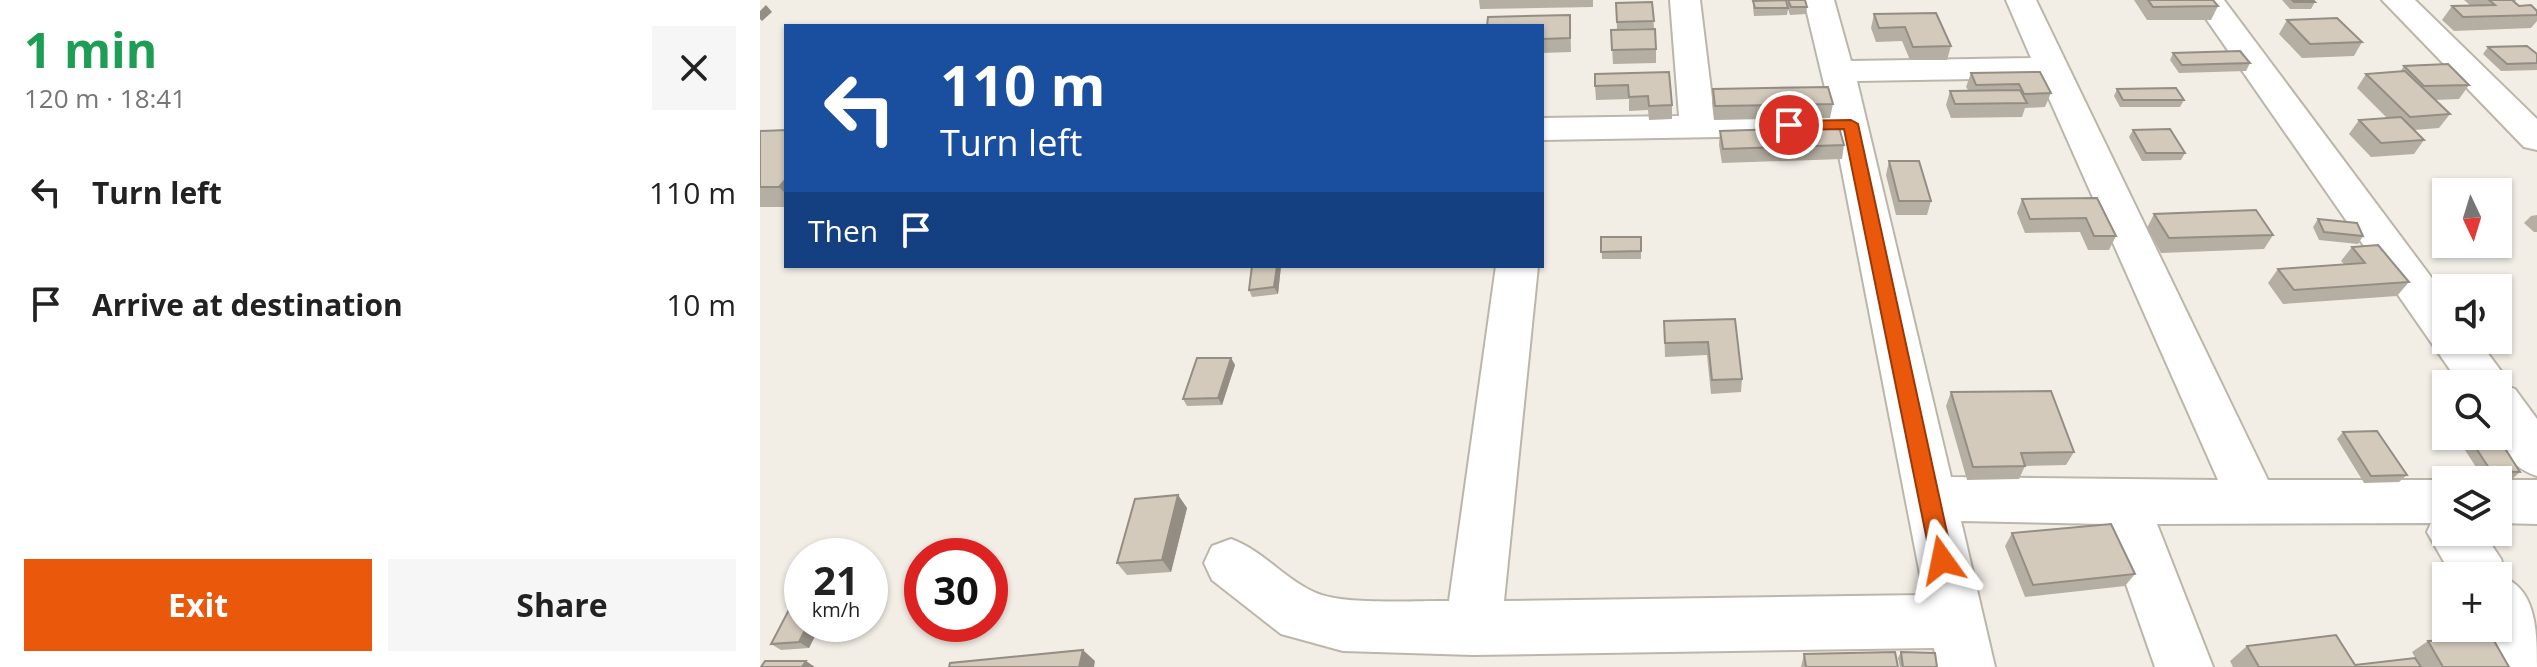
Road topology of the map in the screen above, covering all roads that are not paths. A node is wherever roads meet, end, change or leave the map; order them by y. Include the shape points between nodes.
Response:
1 (1685, 0) edge
2 (1819, 0) edge
3 (2021, 0) edge
4 (2208, 0) edge
5 (2397, 0) edge
6 (2053, 68) junction
7 (1837, 71) junction
8 (1851, 124) junction
9 (1698, 127) junction
10 (1544, 129) edge
11 (2537, 139) edge
12 (1517, 268) edge
13 (2432, 310) edge
14 (2512, 421) edge
15 (2537, 456) edge
16 (1929, 499) junction
17 (2252, 500) junction
18 (2512, 501) edge
19 (2123, 502) junction
20 (2537, 502) edge
21 (2432, 513) edge
22 (1231, 563) dead end
23 (2512, 623) edge
24 (1473, 628) junction
25 (1960, 644) edge
26 (2537, 662) edge
27 (2184, 667) edge

1 - 9 street
2 - 7 street
3 - 6 street
4 - 13 street
5 - 11 street
6 - 7 street
6 - 17 street
7 - 8 street
8 - 9 street
8 - 16 street
9 - 10 street
12 - 24 street
14 - 15 street
16 - 19 street
16 - 25 street
17 - 19 street
17 - 21 street
18 - 20 street
19 - 27 street
22 - 24 street via 1301,616 1343,625
23 - 26 street
24 - 25 street

